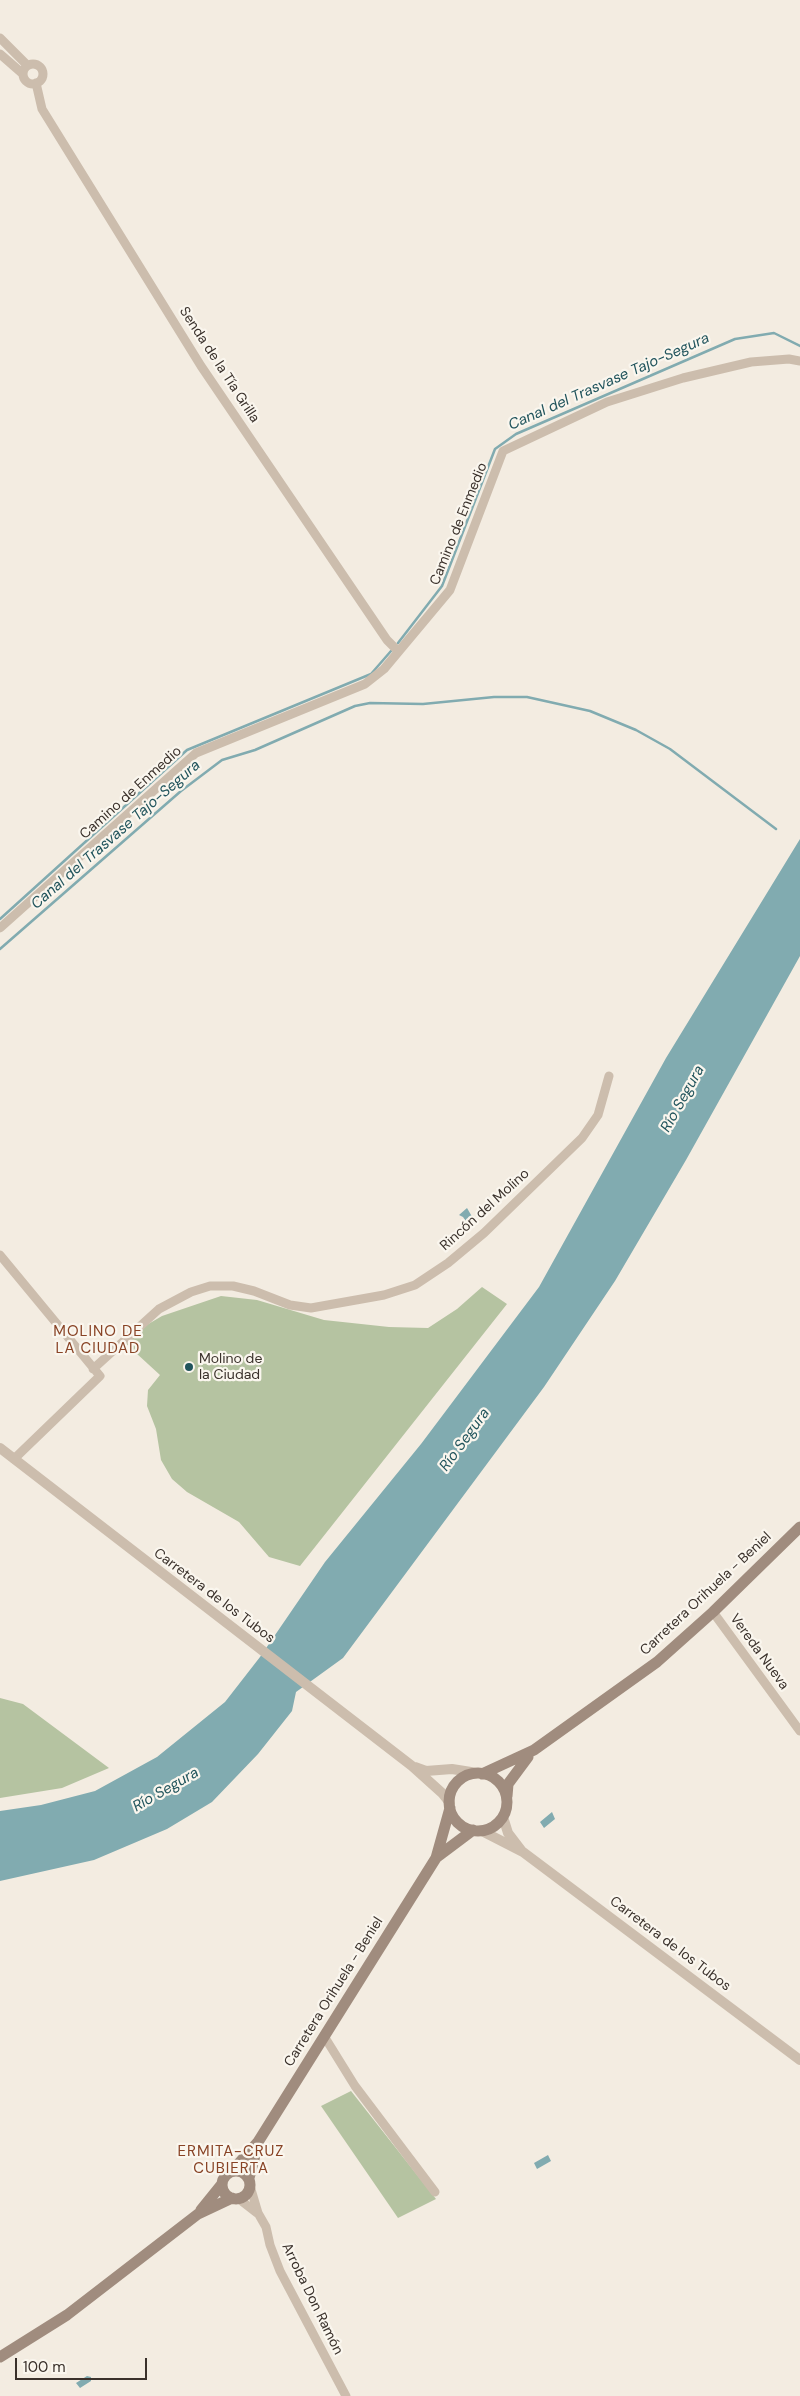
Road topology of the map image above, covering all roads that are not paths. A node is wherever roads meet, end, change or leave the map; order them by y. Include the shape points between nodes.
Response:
1 (0, 38) edge
2 (0, 54) edge
3 (25, 70) junction
4 (36, 84) junction
5 (800, 361) edge
6 (398, 652) junction
7 (0, 928) edge
8 (609, 1076) dead end
9 (0, 1255) edge
10 (93, 1369) junction
11 (0, 1448) edge
12 (14, 1459) junction
13 (800, 1527) edge
14 (713, 1612) junction
15 (800, 1732) edge
16 (534, 1750) junction
17 (412, 1766) junction
18 (480, 1774) junction
19 (507, 1798) junction
20 (450, 1806) junction
21 (503, 1817) junction
22 (477, 1830) junction
23 (523, 1852) junction
24 (436, 1858) junction
25 (324, 2036) junction
26 (800, 2060) edge
27 (258, 2142) junction
28 (232, 2171) junction
29 (250, 2182) junction
30 (222, 2184) junction
31 (435, 2192) dead end
32 (236, 2199) junction
33 (258, 2213) junction
34 (198, 2214) junction
35 (0, 2357) edge
36 (346, 2396) edge

1 - 3 street
2 - 3 street
3 - 4 street via 27,82
3 - 4 street via 33,63 42,68 43,77
4 - 6 street, Senda de la Tía Grilla via 42,108 201,366
5 - 6 street, Camino de Enmedio via 751,362 683,378 607,402 503,451 450,590
6 - 7 street, Camino de Enmedio via 365,684 196,753
8 - 10 street, Rincón del Molino via 598,1116 582,1138 484,1233 416,1285 384,1295 310,1308 290,1305 233,1286 210,1286 159,1309
9 - 10 street
10 - 12 street via 100,1376
11 - 12 street, Carretera de los Tubos
12 - 17 street, Carretera de los Tubos
13 - 14 main road, Carretera Orihuela - Beniel
14 - 15 street, Vereda Nueva
14 - 16 main road, Carretera Orihuela - Beniel via 658,1662
16 - 18 main road, Carretera Orihuela - Beniel
16 - 19 main road, Carretera Orihuela - Beniel via 508,1784
17 - 18 street, Carretera de los Tubos via 426,1771 452,1769
17 - 20 street, Carretera de los Tubos
18 - 19 main road via 498,1782
18 - 20 main road via 460,1780 452,1791
19 - 21 main road
20 - 22 main road via 458,1822
20 - 24 main road, Carretera Orihuela - Beniel
21 - 22 main road via 496,1825
21 - 23 street, Carretera de los Tubos via 508,1833
22 - 23 street, Carretera de los Tubos
22 - 24 main road, Carretera Orihuela - Beniel
23 - 26 street, Carretera de los Tubos
24 - 25 main road, Carretera Orihuela - Beniel
25 - 27 main road, Carretera Orihuela - Beniel
25 - 31 street via 355,2086
27 - 28 main road, Carretera Orihuela - Beniel
27 - 29 main road, Carretera Orihuela - Beniel
28 - 29 main road via 242,2172
28 - 30 main road
29 - 32 main road via 247,2194
29 - 33 street, Arroba Don Ramón
30 - 32 main road via 224,2193
30 - 34 main road
32 - 33 street, Arroba Don Ramón
32 - 34 main road
33 - 36 street, Arroba Don Ramón via 266,2227 280,2271
34 - 35 main road via 67,2315

